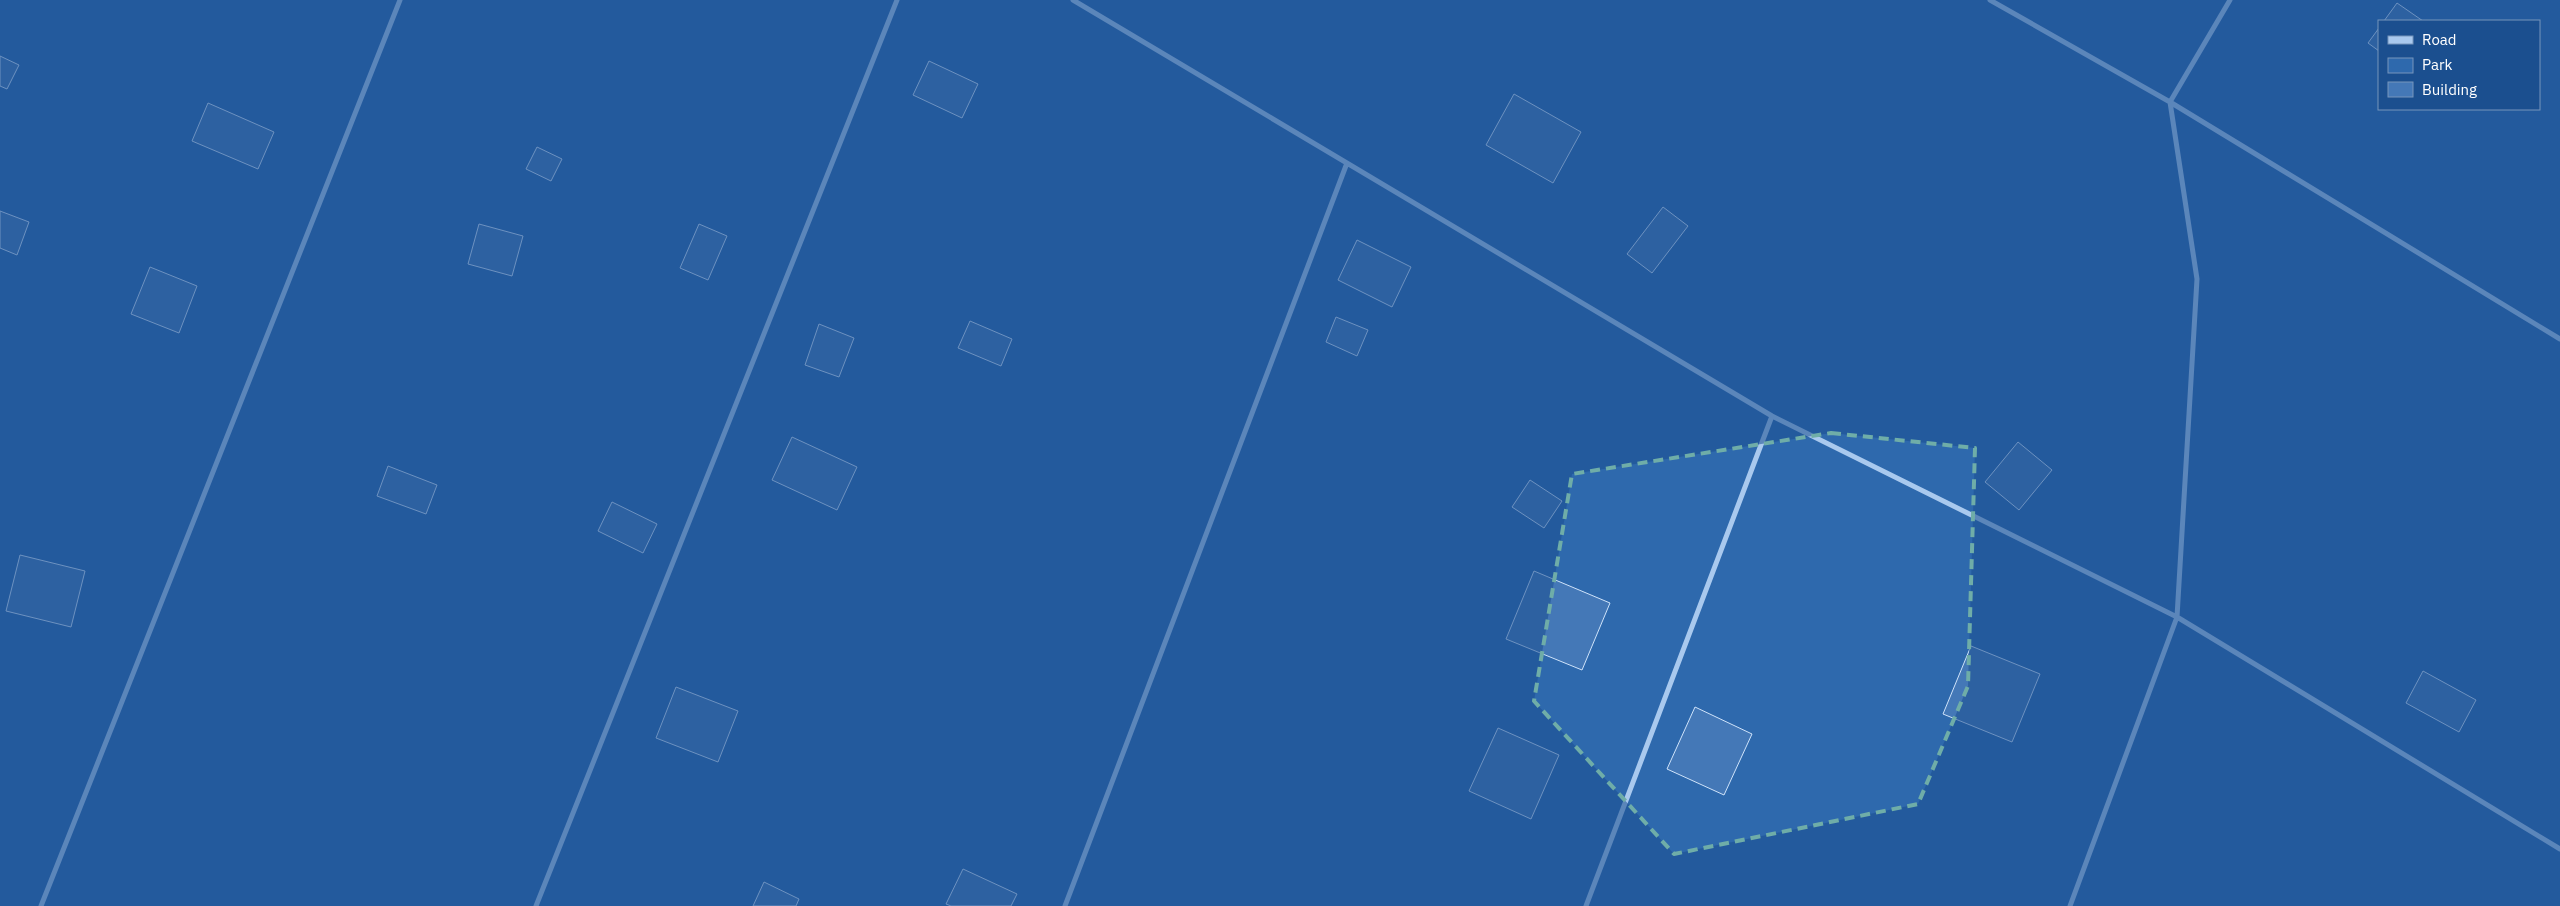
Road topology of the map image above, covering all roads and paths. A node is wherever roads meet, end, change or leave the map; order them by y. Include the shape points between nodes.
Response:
1 (400, 0) edge
2 (897, 0) edge
3 (1073, 0) edge
4 (1990, 0) edge
5 (2230, 0) edge
6 (2170, 102) junction
7 (1347, 163) junction
8 (2560, 339) edge
9 (1772, 416) junction
10 (2177, 617) junction
11 (2560, 849) edge
12 (41, 906) edge
13 (536, 906) edge
14 (1065, 906) edge
15 (1586, 906) edge
16 (2070, 906) edge

1 - 12 street
2 - 13 street
3 - 7 street
4 - 6 street
5 - 6 street
6 - 8 street
6 - 10 street via 2197,279
7 - 9 street
7 - 14 street
9 - 10 street
9 - 15 street
10 - 11 street
10 - 16 street

